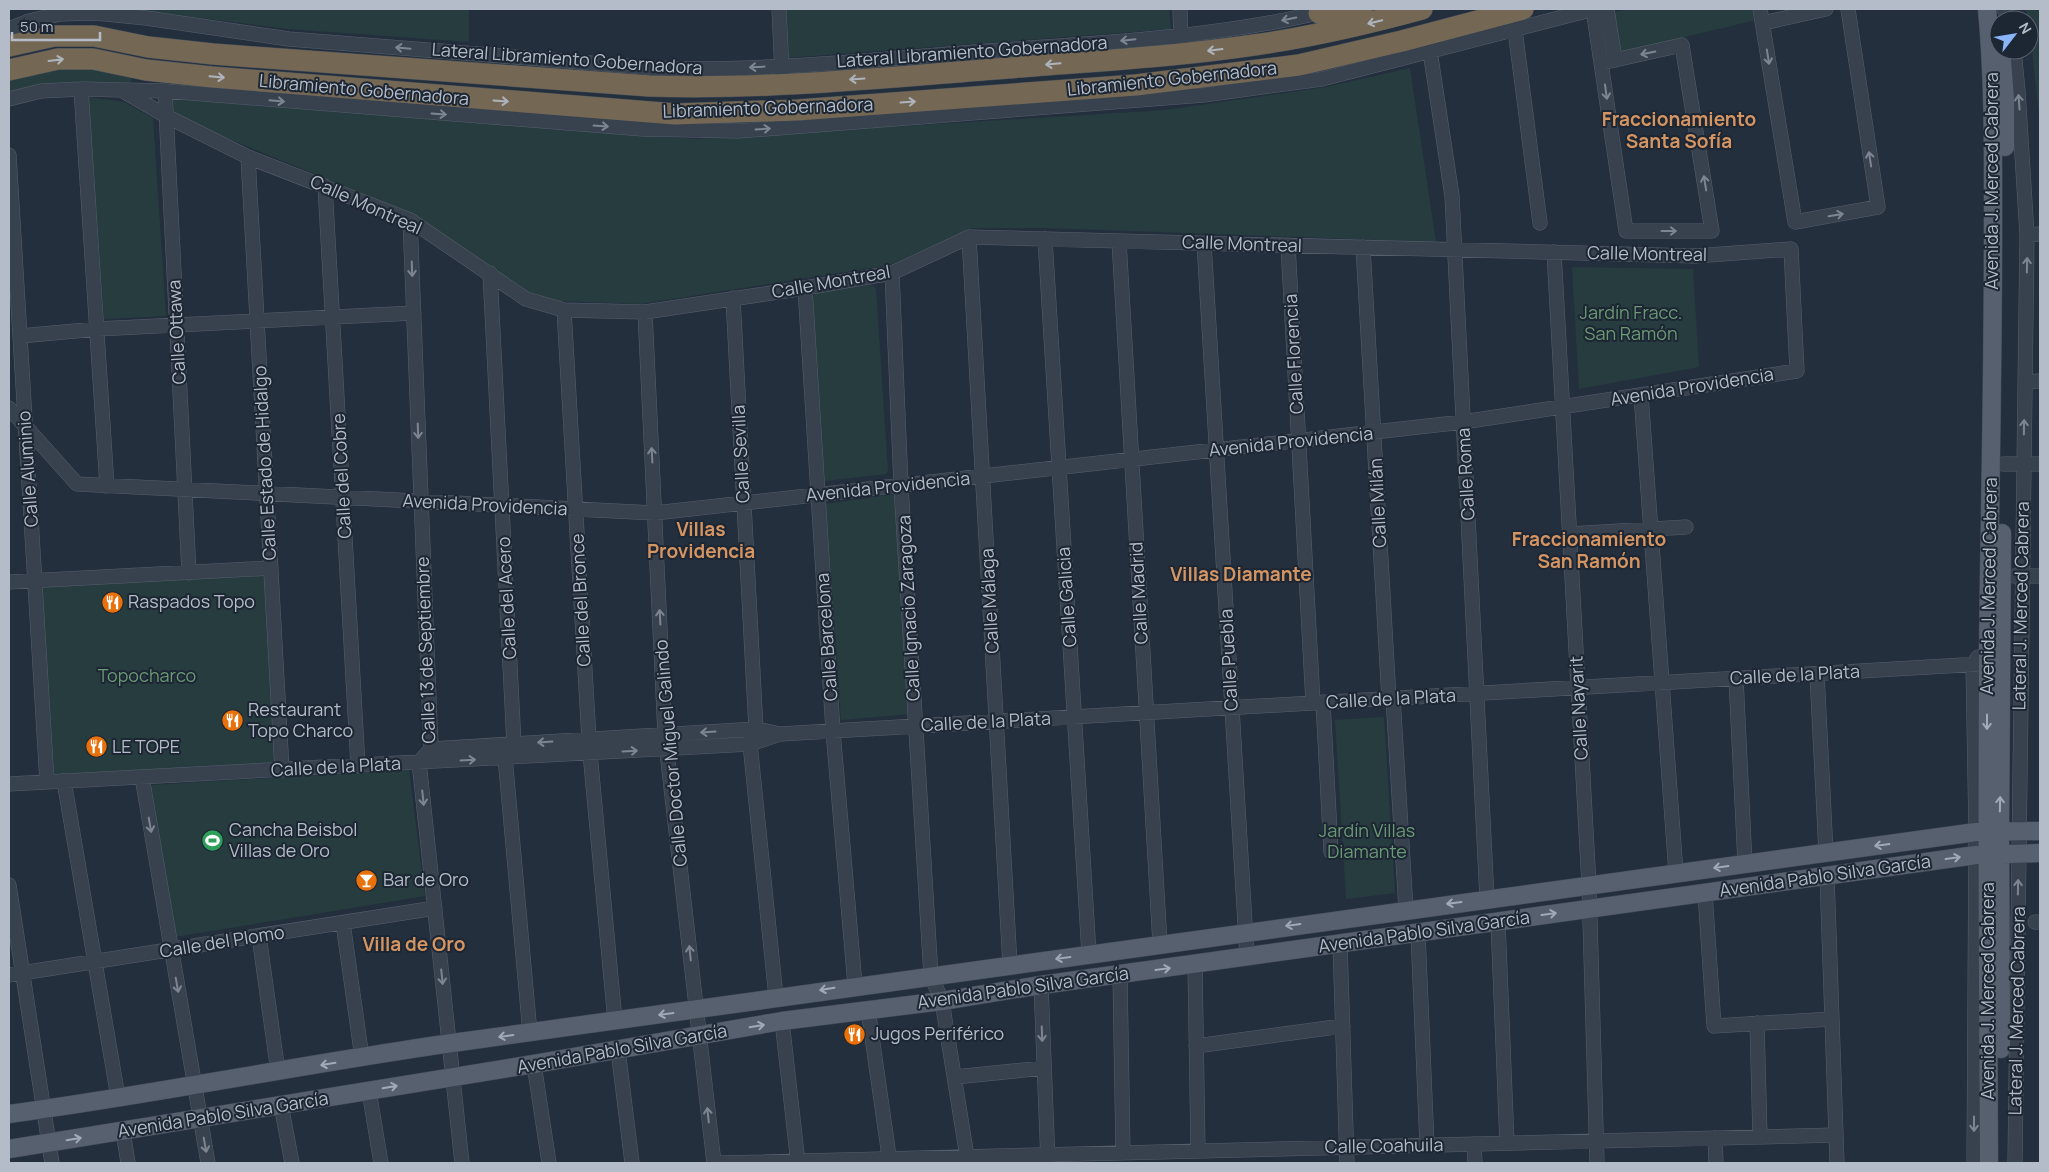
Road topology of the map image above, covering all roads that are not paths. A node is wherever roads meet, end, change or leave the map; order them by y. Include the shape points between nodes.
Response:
1 (779, 9) edge
2 (1180, 9) edge
3 (1362, 9) edge
4 (1422, 9) edge
5 (1523, 9) edge
6 (1594, 9) edge
7 (1607, 9) edge
8 (1760, 9) edge
9 (1826, 9) edge
10 (1848, 9) edge
11 (1987, 9) edge
12 (1328, 11) edge
13 (1777, 14) edge
14 (1763, 23) junction
15 (9, 29) edge
16 (1515, 30) junction
17 (1181, 44) junction
18 (9, 46) edge
19 (1430, 51) junction
20 (2002, 60) edge
21 (2015, 60) edge
22 (1608, 62) junction
23 (9, 70) edge
24 (782, 75) junction
25 (81, 89) junction
26 (123, 91) junction
27 (165, 91) junction
28 (1003, 95) junction
29 (9, 99) edge
30 (961, 114) junction
31 (166, 116) junction
32 (9, 155) edge
33 (248, 157) junction
34 (326, 186) junction
35 (410, 220) junction
36 (1540, 223) dead end
37 (2034, 234) edge
38 (970, 237) junction
39 (1045, 239) junction
40 (1118, 241) junction
41 (1204, 243) junction
42 (1288, 245) junction
43 (1363, 247) junction
44 (1454, 250) junction
45 (1554, 252) junction
46 (490, 273) junction
47 (892, 273) junction
48 (805, 288) junction
49 (733, 298) junction
50 (564, 310) junction
51 (414, 312) junction
52 (646, 312) junction
53 (333, 317) junction
54 (257, 322) junction
55 (176, 325) junction
56 (97, 329) junction
57 (20, 336) junction
58 (1797, 371) joint
59 (2040, 381) edge
60 (2025, 382) junction
61 (1642, 395) junction
62 (1562, 407) junction
63 (9, 408) edge
64 (1463, 422) junction
65 (26, 426) junction
66 (1374, 432) junction
67 (1298, 441) junction
68 (1216, 450) junction
69 (1132, 460) junction
70 (2002, 464) junction
71 (2023, 464) junction
72 (2040, 464) edge
73 (1059, 468) junction
74 (983, 476) junction
75 (107, 486) junction
76 (901, 486) junction
77 (185, 490) junction
78 (267, 494) junction
79 (817, 495) junction
80 (343, 498) junction
81 (421, 502) junction
82 (744, 503) junction
83 (502, 506) junction
84 (576, 509) junction
85 (655, 513) junction
86 (1686, 527) dead end
87 (1651, 529) junction
88 (1569, 534) junction
89 (271, 568) junction
90 (189, 572) junction
91 (1995, 576) junction
92 (2021, 576) junction
93 (2040, 576) edge
94 (35, 580) junction
95 (9, 582) edge
96 (1987, 664) junction
97 (1817, 674) junction
98 (1736, 678) junction
99 (1662, 683) junction
100 (1578, 688) junction
101 (1477, 694) junction
102 (1391, 699) junction
103 (1318, 703) junction
104 (1232, 708) junction
105 (1146, 713) junction
106 (1074, 717) junction
107 (996, 722) junction
108 (916, 726) junction
109 (756, 729) junction
110 (833, 731) junction
111 (780, 734) junction
112 (666, 742) junction
113 (514, 744) junction
114 (750, 744) junction
115 (589, 746) junction
116 (432, 749) junction
117 (505, 757) junction
118 (419, 762) junction
119 (358, 766) junction
120 (282, 770) junction
121 (142, 777) junction
122 (64, 781) junction
123 (47, 782) junction
124 (9, 784) edge
125 (2019, 830) junction
126 (2040, 831) edge
127 (1987, 832) junction
128 (1331, 852) dead end
129 (2018, 852) junction
130 (2040, 852) edge
131 (1826, 853) junction
132 (1988, 854) junction
133 (1745, 864) junction
134 (1676, 873) junction
135 (1827, 876) junction
136 (9, 885) edge
137 (1589, 885) junction
138 (1705, 893) junction
139 (1488, 899) junction
140 (435, 908) junction
141 (1590, 908) junction
142 (1406, 909) junction
143 (1498, 922) junction
144 (343, 923) junction
145 (1245, 933) junction
146 (1418, 933) junction
147 (258, 936) junction
148 (1160, 944) junction
149 (1340, 944) junction
150 (171, 950) junction
151 (1089, 954) junction
152 (1247, 957) junction
153 (94, 962) junction
154 (1195, 964) junction
155 (1010, 965) junction
156 (16, 974) edge
157 (1120, 975) junction
158 (931, 976) junction
159 (855, 985) junction
160 (1040, 986) junction
161 (776, 997) junction
162 (942, 1001) junction
163 (868, 1009) junction
164 (696, 1010) junction
165 (1832, 1018) junction
166 (615, 1021) junction
167 (782, 1021) junction
168 (1757, 1023) junction
169 (1343, 1026) junction
170 (530, 1033) junction
171 (699, 1036) junction
172 (449, 1044) junction
173 (1196, 1046) junction
174 (618, 1050) junction
175 (362, 1058) junction
176 (534, 1064) junction
177 (1044, 1068) junction
178 (278, 1072) junction
179 (453, 1076) junction
180 (955, 1078) junction
181 (194, 1085) junction
182 (369, 1091) junction
183 (118, 1097) junction
184 (281, 1104) junction
185 (44, 1110) junction
186 (9, 1114) edge
187 (200, 1118) junction
188 (123, 1131) junction
189 (1836, 1135) junction
190 (1760, 1137) junction
191 (1715, 1138) junction
192 (1596, 1141) junction
193 (49, 1143) junction
194 (1507, 1143) junction
195 (1474, 1144) junction
196 (1427, 1145) junction
197 (1347, 1147) junction
198 (9, 1149) edge
199 (1198, 1151) junction
200 (1123, 1153) junction
201 (1048, 1159) edge
202 (968, 1160) edge
203 (890, 1161) edge
204 (798, 1162) edge
205 (52, 1163) edge
206 (128, 1163) edge
207 (208, 1163) edge
208 (292, 1163) edge
209 (381, 1163) edge
210 (462, 1163) edge
211 (549, 1163) edge
212 (632, 1163) edge
213 (714, 1163) edge
214 (722, 1163) edge
215 (1347, 1163) edge
216 (1475, 1163) edge
217 (1597, 1163) edge
218 (1716, 1163) edge
219 (1837, 1163) edge
220 (1974, 1163) edge
221 (1989, 1163) edge
222 (2001, 1163) edge
223 (2015, 1163) edge

1 - 24 street
2 - 17 street
3 - 12 highway
4 -> 17 highway, Libramiento Gobernadora via 1330,32 1254,45
5 - 28 highway, Libramiento Gobernadora via 1394,44 1299,65 1136,85
6 - 16 street
6 - 22 street
7 - 22 street
8 - 14 street
9 - 13 street
14 -> 10 street via 1794,222 1878,207
11 - 91 main road, Avenida J. Merced Cabrera via 1993,135
12 -> 17 street
13 - 14 street
24 -> 15 street, Lateral Libramiento Gobernadora via 290,39 95,13 60,14
16 - 19 street
16 - 36 street
17 -> 24 highway, Libramiento Gobernadora
18 - 24 highway, Libramiento Gobernadora via 54,36 94,36 148,47 213,54 649,86 711,88
19 - 30 street via 1312,81 1204,95
19 - 44 street, Calle Roma via 1452,196
20 - 70 main road, Avenida J. Merced Cabrera via 2005,98
37 -> 21 street, Lateral J. Merced Cabrera
22 -> 22 street via 1626,231 1712,231 1682,45
23 -> 28 highway, Libramiento Gobernadora via 58,59 93,59 146,70 212,77 675,114 798,110
25 - 26 street, Calle Montreal
25 - 29 street, Calle Montreal via 41,91
25 - 56 street
26 - 27 street
26 - 31 street, Calle Montreal
27 -> 30 street via 643,129 738,131
27 - 31 street, Calle Ottawa
28 - 30 highway
31 - 33 street, Calle Montreal
31 - 55 street, Calle Ottawa
32 - 57 street, Calle Aluminio
33 - 34 street, Calle Montreal
33 - 54 street, Calle Estado de Hidalgo
34 - 35 street, Calle Montreal
34 - 53 street, Calle del Cobre
35 - 46 street, Calle Montreal
35 -> 51 street, Calle 13 de Septiembre
60 -> 37 street, Lateral J. Merced Cabrera
38 - 39 street, Calle Montreal
38 - 47 street, Calle Montreal
38 - 74 street, Calle Málaga
39 - 40 street, Calle Montreal
39 - 73 street, Calle Galicia
40 - 41 street, Calle Montreal
40 - 69 street, Calle Madrid
41 - 42 street, Calle Montreal
41 - 68 street, Calle Puebla
42 - 43 street, Calle Montreal
42 - 67 street, Calle Florencia
43 - 44 street, Calle Montreal
43 - 66 street, Calle Milán
44 - 45 street, Calle Montreal
44 - 64 street, Calle Roma
45 - 58 street, Calle Montreal via 1695,256 1791,249
45 - 62 street, Calle Nayarit
46 - 50 street, Calle Montreal via 526,298
46 - 83 street, Calle del Acero
47 - 48 street, Calle Montreal
47 - 76 street, Calle Ignacio Zaragoza
48 - 49 street, Calle Montreal
48 - 79 street, Calle Barcelona
49 - 52 street, Calle Montreal
49 - 82 street, Calle Sevilla
50 - 52 street, Calle Montreal
50 - 84 street, Calle del Bronce
51 - 53 street
51 -> 81 street, Calle 13 de Septiembre
85 -> 52 street, Calle Doctor Miguel Galindo
53 - 54 street
53 - 80 street, Calle del Cobre
54 - 55 street
54 - 78 street, Calle Estado de Hidalgo
55 - 56 street
55 - 77 street, Calle Ottawa
56 - 57 street
56 - 75 street
57 - 65 street, Calle Aluminio
58 - 61 street, Avenida Providencia
59 - 60 street
71 -> 60 street, Lateral J. Merced Cabrera
61 - 62 street, Avenida Providencia
61 - 87 street
62 - 64 street, Avenida Providencia
62 - 88 street, Calle Nayarit
63 - 65 street, Avenida Providencia
64 - 66 street, Avenida Providencia
64 - 101 street, Calle Roma
65 - 75 street, Avenida Providencia via 76,484
65 - 94 street, Calle Aluminio
66 - 67 street, Avenida Providencia
66 - 102 street, Calle Milán
67 - 68 street, Avenida Providencia
67 - 103 street, Calle Florencia
68 - 69 street, Avenida Providencia
68 - 104 street, Calle Puebla
69 - 73 street, Avenida Providencia
69 - 105 street, Calle Madrid
70 - 71 street
70 - 91 main road, Avenida J. Merced Cabrera
71 - 72 street
71 - 92 street, Lateral J. Merced Cabrera
73 - 74 street, Avenida Providencia
73 - 106 street, Calle Galicia
74 - 76 street, Avenida Providencia
74 - 107 street, Calle Málaga
75 - 77 street, Avenida Providencia
76 - 79 street, Avenida Providencia
76 - 108 street, Calle Ignacio Zaragoza
77 - 78 street, Avenida Providencia
77 - 90 street, Calle Ottawa
78 - 80 street, Avenida Providencia
78 - 89 street, Calle Estado de Hidalgo
79 - 82 street, Avenida Providencia
79 - 110 street, Calle Barcelona
80 - 81 street, Avenida Providencia
80 - 119 street, Calle del Cobre
81 - 83 street, Avenida Providencia
81 - 116 street, Calle 13 de Septiembre
82 - 85 street, Avenida Providencia
82 - 109 street, Calle Sevilla
83 - 84 street, Avenida Providencia
83 - 113 street, Calle del Acero
84 - 85 street, Avenida Providencia
84 - 115 street, Calle del Bronce
112 -> 85 street, Calle Doctor Miguel Galindo
86 - 87 street
87 - 88 street
87 - 99 street
88 - 100 street, Calle Nayarit
89 - 90 street
89 - 120 street, Calle Estado de Hidalgo
90 - 94 street
91 - 92 street
91 - 96 main road, Avenida J. Merced Cabrera
91 - 96 main road, Avenida J. Merced Cabrera
92 - 93 street
92 - 125 street, Lateral J. Merced Cabrera
94 - 95 street
94 - 123 street, Calle Aluminio
96 - 97 street, Calle de la Plata
96 - 127 main road, Avenida J. Merced Cabrera
96 -> 127 street
97 - 98 street, Calle de la Plata
97 - 131 street
98 - 99 street, Calle de la Plata
98 - 133 street
99 - 100 street, Calle de la Plata
99 - 134 street
100 - 101 street, Calle de la Plata
100 - 137 street, Calle Nayarit
101 - 102 street, Calle de la Plata
101 - 139 street, Calle Roma
102 - 103 street, Calle de la Plata
102 - 142 street, Calle Milán
103 - 104 street, Calle de la Plata
103 - 128 street, Calle Florencia
104 - 105 street, Calle de la Plata
104 - 145 street, Calle Puebla
105 - 106 street, Calle de la Plata
105 - 148 street, Calle Madrid
106 - 107 street, Calle de la Plata
106 - 151 street, Calle Galicia
107 - 108 street, Calle de la Plata
107 - 155 street, Calle Málaga
108 - 110 street, Calle de la Plata
108 - 158 street, Calle Ignacio Zaragoza
109 - 111 street, Calle de la Plata
109 -> 112 street, Calle de la Plata
109 - 114 street
110 - 111 street, Calle de la Plata
110 - 159 street, Calle Barcelona
111 - 114 street, Calle de la Plata
112 - 114 street, Calle de la Plata
112 - 115 street, Calle de la Plata
164 -> 112 street, Calle Doctor Miguel Galindo
115 -> 113 street, Calle de la Plata
113 - 116 street, Calle de la Plata
114 - 161 street
115 - 117 street, Calle de la Plata
115 - 166 street, Calle del Bronce
116 - 118 street, Calle 13 de Septiembre
118 -> 117 street, Calle de la Plata
117 - 170 street
118 - 119 street, Calle de la Plata
118 -> 140 street, Calle 13 de Septiembre
119 - 120 street, Calle de la Plata
120 - 121 street, Calle de la Plata
121 - 122 street, Calle de la Plata
121 -> 150 street
122 - 123 street, Calle de la Plata
122 - 153 street
123 - 124 street, Calle de la Plata
125 - 126 main road, Avenida Pablo Silva García
125 - 127 main road, Avenida Pablo Silva García
125 - 129 street, Lateral J. Merced Cabrera
127 -> 131 main road, Avenida Pablo Silva García
127 - 132 main road, Avenida J. Merced Cabrera
127 - 132 street
129 - 130 main road, Avenida Pablo Silva García
129 - 132 main road, Avenida Pablo Silva García
223 -> 129 street, Lateral J. Merced Cabrera
131 - 133 main road, Avenida Pablo Silva García
135 -> 132 main road, Avenida Pablo Silva García
132 -> 220 street
132 - 221 main road, Avenida J. Merced Cabrera
132 - 222 main road, Avenida J. Merced Cabrera
133 -> 134 main road, Avenida Pablo Silva García
134 - 137 main road, Avenida Pablo Silva García
135 - 138 main road, Avenida Pablo Silva García
135 - 165 street
136 - 156 street
137 - 139 main road, Avenida Pablo Silva García
137 - 141 street, Calle Nayarit
138 - 141 main road, Avenida Pablo Silva García
138 - 168 street via 1714,1026
139 -> 142 main road, Avenida Pablo Silva García
140 - 144 street, Calle del Plomo
140 -> 172 street, Calle 13 de Septiembre
143 -> 141 main road, Avenida Pablo Silva García
141 - 192 street, Calle Nayarit
142 -> 145 main road, Avenida Pablo Silva García
143 - 146 main road, Avenida Pablo Silva García
143 - 194 street
144 - 147 street, Calle del Plomo
144 - 175 street
145 - 148 main road, Avenida Pablo Silva García
145 - 152 street, Calle Puebla
146 - 149 main road, Avenida Pablo Silva García
146 - 196 street
147 - 150 street, Calle del Plomo
147 - 178 street
148 - 151 main road, Avenida Pablo Silva García
149 - 152 main road, Avenida Pablo Silva García
149 - 169 street
150 - 153 street, Calle del Plomo
150 -> 181 street
151 -> 155 main road, Avenida Pablo Silva García
152 - 154 main road, Avenida Pablo Silva García
153 - 156 street, Calle del Plomo
153 - 183 street
157 -> 154 main road, Avenida Pablo Silva García
154 - 173 street
155 - 158 main road, Avenida Pablo Silva García
156 - 185 street
157 - 160 main road, Avenida Pablo Silva García
157 - 200 street
158 - 159 main road, Avenida Pablo Silva García
158 - 162 street, Calle Ignacio Zaragoza
159 -> 161 main road, Avenida Pablo Silva García
160 - 162 main road, Avenida Pablo Silva García
160 -> 177 street
161 - 164 main road, Avenida Pablo Silva García
162 - 163 main road, Avenida Pablo Silva García
162 - 180 street, Calle Ignacio Zaragoza
163 - 167 main road, Avenida Pablo Silva García
163 - 203 street
164 -> 166 main road, Avenida Pablo Silva García
164 - 171 street, Calle Doctor Miguel Galindo
165 - 168 street
165 - 189 street
166 - 170 main road, Avenida Pablo Silva García
171 -> 167 main road, Avenida Pablo Silva García
167 - 204 street
168 - 190 street
169 - 173 street
169 - 197 street
170 -> 172 main road, Avenida Pablo Silva García
171 - 174 main road, Avenida Pablo Silva García
213 -> 171 street, Calle Doctor Miguel Galindo
172 - 175 main road, Avenida Pablo Silva García
172 - 179 street, Calle 13 de Septiembre
173 - 199 street
174 - 176 main road, Avenida Pablo Silva García
174 - 212 street
175 -> 178 main road, Avenida Pablo Silva García
176 - 179 main road, Avenida Pablo Silva García
176 - 211 street
177 - 180 street
177 - 201 street
178 - 181 main road, Avenida Pablo Silva García
182 -> 179 main road, Avenida Pablo Silva García
179 - 210 street, Calle 13 de Septiembre
180 - 202 street, Calle Ignacio Zaragoza
181 - 183 main road, Avenida Pablo Silva García
181 - 187 street
182 - 184 main road, Avenida Pablo Silva García
182 - 209 street
183 - 185 main road, Avenida Pablo Silva García
184 - 187 main road, Avenida Pablo Silva García
184 - 208 street
185 - 186 main road, Avenida Pablo Silva García
185 - 193 street
187 - 188 main road, Avenida Pablo Silva García
187 -> 207 street
193 -> 188 main road, Avenida Pablo Silva García
188 - 206 street
189 - 190 street, Calle Coahuila
189 - 219 street
190 - 191 street, Calle Coahuila
191 - 192 street, Calle Coahuila
191 - 218 street
192 - 194 street, Calle Coahuila
192 - 217 street, Calle Nayarit
193 - 198 main road, Avenida Pablo Silva García
193 - 205 street
194 - 195 street, Calle Coahuila
195 - 196 street, Calle Coahuila
195 - 216 street
196 - 197 street, Calle Coahuila
197 - 199 street, Calle Coahuila
197 - 215 street
199 - 200 street, Calle Coahuila
200 - 201 street, Calle Coahuila
201 - 202 street, Calle Coahuila
202 - 203 street, Calle Coahuila
203 - 204 street, Calle Coahuila
204 - 214 street, Calle Coahuila

